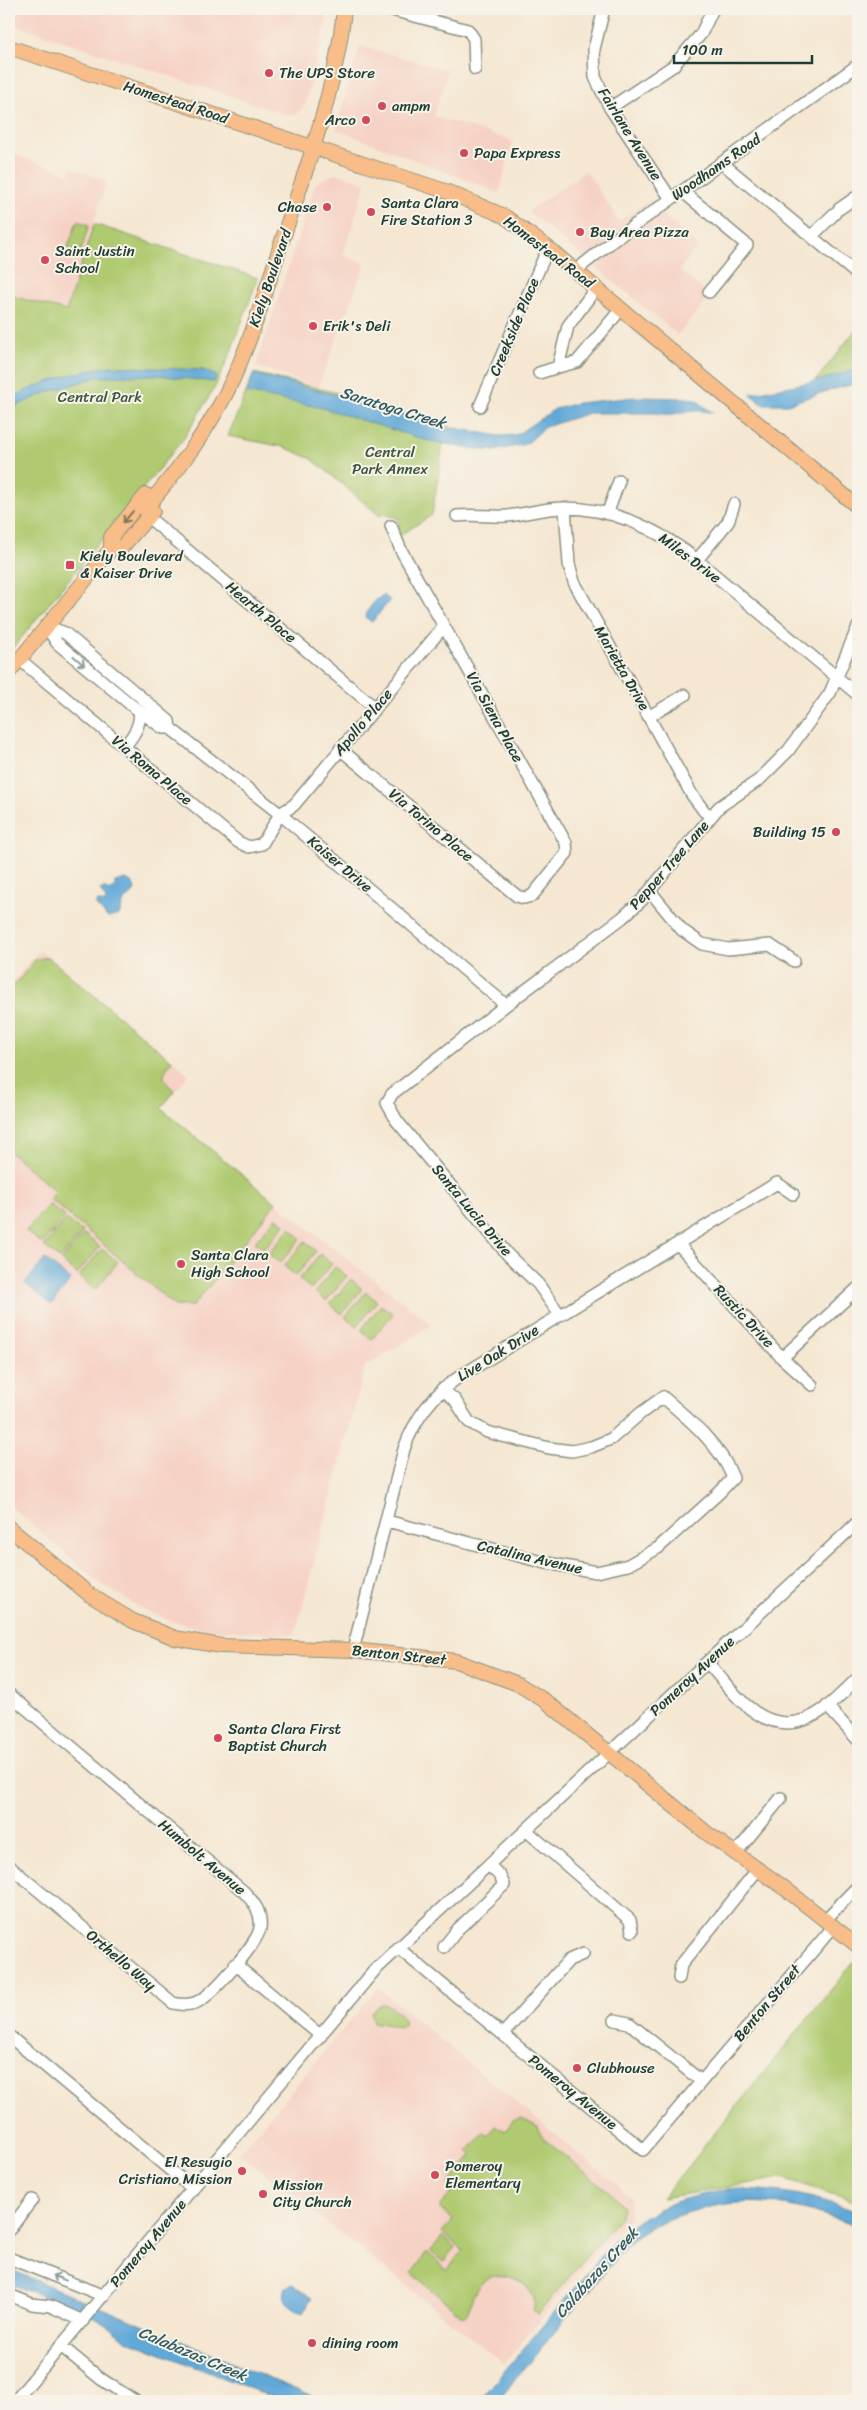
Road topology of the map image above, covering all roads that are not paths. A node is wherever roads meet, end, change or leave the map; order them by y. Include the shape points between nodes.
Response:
1 (344, 9) edge
2 (388, 9) edge
3 (604, 9) edge
4 (714, 9) edge
5 (9, 47) edge
6 (858, 65) edge
7 (475, 70) dead end
8 (610, 108) junction
9 (313, 148) junction
10 (722, 163) junction
11 (682, 191) junction
12 (858, 196) edge
13 (671, 199) junction
14 (812, 236) junction
15 (548, 248) junction
16 (575, 271) junction
17 (858, 275) edge
18 (596, 288) junction
19 (709, 292) dead end
20 (621, 309) junction
21 (558, 367) junction
22 (540, 373) dead end
23 (480, 406) dead end
24 (619, 481) dead end
25 (155, 497) junction
26 (734, 504) dead end
27 (858, 507) edge
28 (565, 508) junction
29 (608, 512) junction
30 (457, 516) dead end
31 (148, 517) junction
32 (391, 526) dead end
33 (111, 549) junction
34 (697, 560) junction
35 (46, 626) junction
36 (444, 626) junction
37 (858, 627) edge
38 (19, 659) junction
39 (9, 672) edge
40 (837, 678) junction
41 (685, 695) dead end
42 (858, 696) edge
43 (150, 705) junction
44 (375, 708) junction
45 (143, 714) junction
46 (650, 716) junction
47 (170, 728) junction
48 (124, 746) junction
49 (340, 749) junction
50 (280, 814) junction
51 (711, 816) junction
52 (650, 891) junction
53 (524, 898) joint
54 (794, 961) dead end
55 (506, 1004) junction
56 (387, 1102) joint
57 (793, 1194) dead end
58 (678, 1244) junction
59 (858, 1288) edge
60 (560, 1315) junction
61 (782, 1358) junction
62 (812, 1385) dead end
63 (442, 1389) junction
64 (387, 1521) junction
65 (858, 1522) edge
66 (9, 1528) edge
67 (354, 1650) junction
68 (707, 1662) junction
69 (858, 1678) edge
70 (9, 1694) edge
71 (827, 1706) junction
72 (858, 1740) edge
73 (609, 1753) junction
74 (781, 1798) dead end
75 (527, 1831) junction
76 (735, 1854) junction
77 (490, 1865) junction
78 (9, 1866) edge
79 (758, 1869) junction
80 (858, 1886) edge
81 (829, 1923) junction
82 (632, 1932) dead end
83 (858, 1946) edge
84 (398, 1948) junction
85 (444, 1948) dead end
86 (583, 1954) dead end
87 (235, 1964) junction
88 (680, 1978) dead end
89 (616, 2020) dead end
90 (503, 2034) junction
91 (9, 2036) edge
92 (321, 2036) junction
93 (701, 2081) junction
94 (643, 2150) joint
95 (192, 2190) junction
96 (32, 2200) dead end
97 (9, 2230) edge
98 (9, 2258) edge
99 (9, 2295) edge
100 (103, 2297) junction
101 (85, 2319) junction
102 (61, 2346) junction
103 (15, 2401) edge
104 (135, 2401) edge

1 - 9 main road, Kiely Boulevard via 342,33
2 - 7 street via 468,30 474,39
3 - 8 street, Fairlane Avenue via 594,49 595,77
4 - 8 street via 701,34 673,66
5 - 9 main road, Homestead Road
6 - 10 street, Woodhams Road
8 - 13 street, Fairlane Avenue
9 - 15 main road, Homestead Road via 479,205 504,216
9 - 25 main road, Kiely Boulevard via 232,380 201,434
10 - 11 street, Woodhams Road
10 - 14 street
11 - 13 street, Woodhams Road
11 - 19 street via 747,245
12 - 14 street
13 - 16 street, Woodhams Road
14 - 17 street
15 - 16 main road, Homestead Road
15 - 23 street, Creekside Place
16 - 18 main road, Homestead Road
18 - 20 main road, Homestead Road
18 - 21 street via 568,326
20 - 21 street via 577,362
20 - 27 main road, Homestead Road
21 - 22 street
24 - 29 street
25 - 31 main road, Kiely Boulevard via 157,506
25 -> 33 main road, Kiely Boulevard via 146,495 111,537
26 - 34 street via 728,522
28 - 29 street, Miles Drive
28 - 30 street, Miles Drive via 507,516
28 - 46 street, Marietta Drive via 569,564 574,582
29 - 34 street, Miles Drive via 642,524 673,541
31 - 33 main road, Kiely Boulevard via 122,547
31 - 44 street, Hearth Place
32 - 36 street, Via Siena Place
33 - 35 main road, Kiely Boulevard
34 - 40 street, Miles Drive
35 - 38 main road, Kiely Boulevard
35 - 43 street, Kaiser Drive via 65,633
35 -> 45 street, Kaiser Drive via 57,642
36 - 44 street, Apollo Place
36 - 53 street, Via Siena Place via 566,843 567,853 563,859 532,896
37 - 40 street, Pepper Tree Lane
38 - 39 main road, Kiely Boulevard
38 - 48 street, Via Roma Place
40 - 42 street, Miles Drive
40 - 51 street, Pepper Tree Lane via 819,710 788,751 760,780
41 - 46 street
43 - 45 street
43 - 47 street, Kaiser Drive via 169,721
44 - 49 street, Apollo Place
45 - 47 street, Kaiser Drive via 163,728
45 - 48 street
46 - 51 street, Marietta Drive via 692,795
47 - 50 street, Kaiser Drive
48 - 50 street, Via Roma Place via 238,842 249,847 262,844
49 - 50 street, Apollo Place via 294,805
49 - 53 street, Via Torino Place via 517,896
50 - 55 street, Kaiser Drive
51 - 52 street, Pepper Tree Lane
52 - 54 street via 682,930 702,944 728,949 770,945
52 - 55 street, Pepper Tree Lane via 622,918
55 - 56 street, Pepper Tree Lane via 392,1094
56 - 60 street, Santa Lucia Drive via 397,1121 508,1254 538,1284
57 - 58 street, Live Oak Drive via 778,1182
58 - 60 street, Live Oak Drive
58 - 61 street, Rustic Drive
59 - 61 street
60 - 63 street, Live Oak Drive
61 - 62 street, Rustic Drive
63 - 64 street, Live Oak Drive via 417,1418 409,1433
63 - 64 street, Catalina Avenue via 455,1400 469,1422 487,1432 572,1451 591,1448 611,1439 663,1397 727,1461 733,1478 658,1548 628,1565 596,1572 542,1562
64 - 67 street, Live Oak Drive
65 - 68 street, Pomeroy Avenue
66 - 67 main road, Benton Street via 90,1595 133,1621 175,1638 221,1646
67 - 73 main road, Benton Street via 456,1661 496,1675 547,1702
68 - 71 street via 763,1719 783,1724 805,1720
68 - 73 street, Pomeroy Avenue
69 - 71 street
70 - 87 street, Humbolt Avenue via 252,1900 258,1910 260,1930
71 - 72 street
73 - 75 street, Pomeroy Avenue
73 - 76 main road, Benton Street
74 - 76 street
75 - 77 street, Pomeroy Avenue
75 - 82 street via 630,1920
76 - 79 main road, Benton Street
77 - 84 street, Pomeroy Avenue
77 - 85 street via 504,1885 458,1929
78 - 87 street, Orthello Way via 173,2003 182,2005 208,1996
79 - 81 main road, Benton Street
79 - 88 street via 681,1965
80 - 81 street
81 - 83 main road, Benton Street
81 - 93 street, Benton Street
84 - 90 street, Pomeroy Avenue
84 - 92 street, Pomeroy Avenue via 374,1971
86 - 90 street via 569,1960
87 - 92 street
89 - 93 street via 629,2023
90 - 94 street, Pomeroy Avenue
91 - 95 street
92 - 95 street, Pomeroy Avenue
93 - 94 street, Benton Street
95 - 100 street, Pomeroy Avenue
96 - 97 street
100 -> 98 street
99 - 101 street
100 - 101 street, Pomeroy Avenue
101 - 102 street, Pomeroy Avenue
102 - 103 street, Pomeroy Avenue
102 - 104 street via 101,2379

